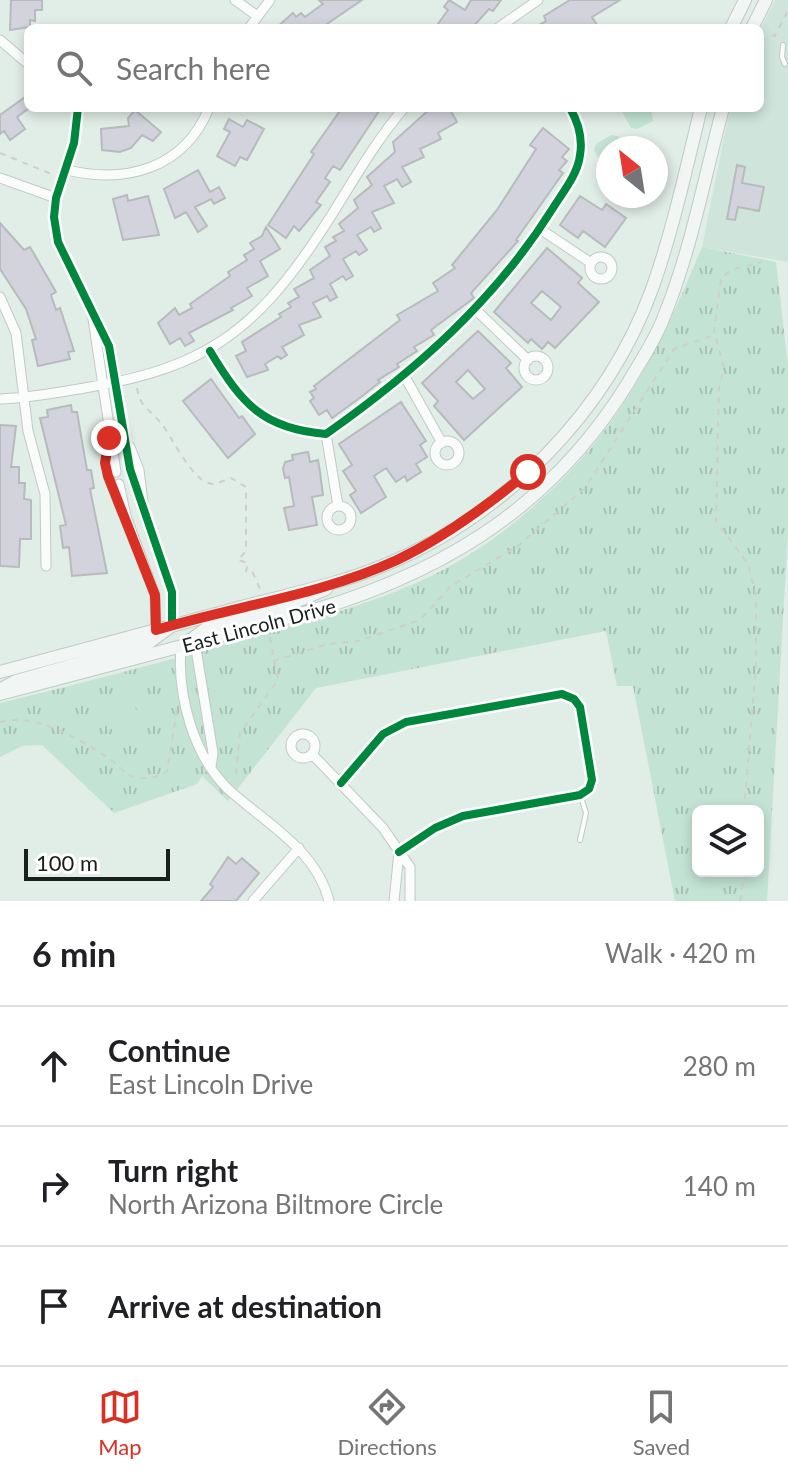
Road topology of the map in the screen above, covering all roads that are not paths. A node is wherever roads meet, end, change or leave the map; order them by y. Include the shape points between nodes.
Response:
1 (235, 0) edge
2 (270, 0) edge
3 (538, 0) edge
4 (745, 0) edge
5 (766, 0) edge
6 (256, 15) junction
7 (251, 24) edge
8 (504, 24) edge
9 (733, 24) edge
10 (754, 24) edge
11 (0, 40) edge
12 (783, 45) dead end
13 (24, 61) edge
14 (785, 64) dead end
15 (77, 112) edge
16 (207, 112) edge
17 (401, 112) edge
18 (572, 112) edge
19 (700, 112) edge
20 (722, 112) edge
21 (67, 170) junction
22 (0, 178) edge
23 (56, 198) junction
24 (540, 229) junction
25 (591, 263) dead end
26 (0, 297) edge
27 (475, 309) junction
28 (93, 319) junction
29 (210, 351) junction
30 (528, 360) dead end
31 (405, 377) junction
32 (117, 382) junction
33 (104, 385) junction
34 (22, 398) junction
35 (0, 399) edge
36 (326, 434) junction
37 (125, 435) junction
38 (109, 438) junction
39 (442, 443) dead end
40 (130, 469) dead end
41 (116, 472) dead end
42 (133, 481) dead end
43 (119, 484) dead end
44 (338, 506) dead end
45 (143, 510) junction
46 (126, 516) junction
47 (46, 566) dead end
48 (283, 607) junction
49 (255, 618) junction
50 (172, 625) junction
51 (156, 630) junction
52 (195, 643) junction
53 (181, 647) junction
54 (0, 672) edge
55 (0, 692) edge
56 (312, 754) dead end
57 (211, 767) junction
58 (341, 783) junction
59 (584, 792) junction
60 (580, 840) dead end
61 (299, 848) junction
62 (399, 852) junction
63 (253, 901) edge
64 (329, 901) edge
65 (394, 901) edge
66 (410, 901) edge

1 - 6 street
2 - 6 street
3 - 8 street
4 - 9 main road
5 - 10 main road
6 - 7 street
11 - 13 street
12 - 14 lane
15 - 21 street
16 - 21 street via 195,135 142,172 90,175
17 - 29 street via 278,292
18 - 24 street via 580,157
19 - 48 main road, East Lincoln Drive via 652,290 616,366 560,440 491,503 418,550
20 - 48 main road, East Lincoln Drive via 681,271 662,322 615,404 583,446 503,521 451,556 378,591
21 - 23 street
22 - 23 street
23 - 28 street via 58,242
24 - 25 street
24 - 27 street
26 - 34 street via 16,333
27 - 30 street
27 - 31 street
28 - 32 street via 105,333
28 - 33 street
29 - 32 street
29 - 36 street via 235,388 276,426
31 - 36 street
31 - 39 street
32 - 33 street
32 - 37 street
33 - 34 street
33 - 38 street
34 - 35 street
34 - 47 street via 45,494
36 - 44 street
37 - 40 street
37 - 45 street via 139,470
38 - 41 street
38 - 46 street via 105,463
42 - 45 street
43 - 46 street
45 - 50 street via 172,592
46 - 51 street via 155,595
48 - 49 main road, bridge
49 - 50 main road, East Lincoln Drive
49 - 52 main road, East Lincoln Drive
49 - 53 main road via 207,628
50 - 51 main road, East Lincoln Drive
50 - 55 main road via 147,644 16,681
51 - 54 main road, East Lincoln Drive
52 - 53 main road, East Lincoln Drive
52 - 57 street
53 - 55 main road, East Lincoln Drive
53 - 57 street via 185,699 202,756
56 - 58 street
57 - 61 street via 226,787
58 - 59 street via 383,734 406,722 562,694 580,707 592,780
58 - 62 street
59 - 60 lane
59 - 62 street via 463,816
61 - 63 street
61 - 64 street via 323,881
62 - 65 street
62 - 66 street via 410,867

